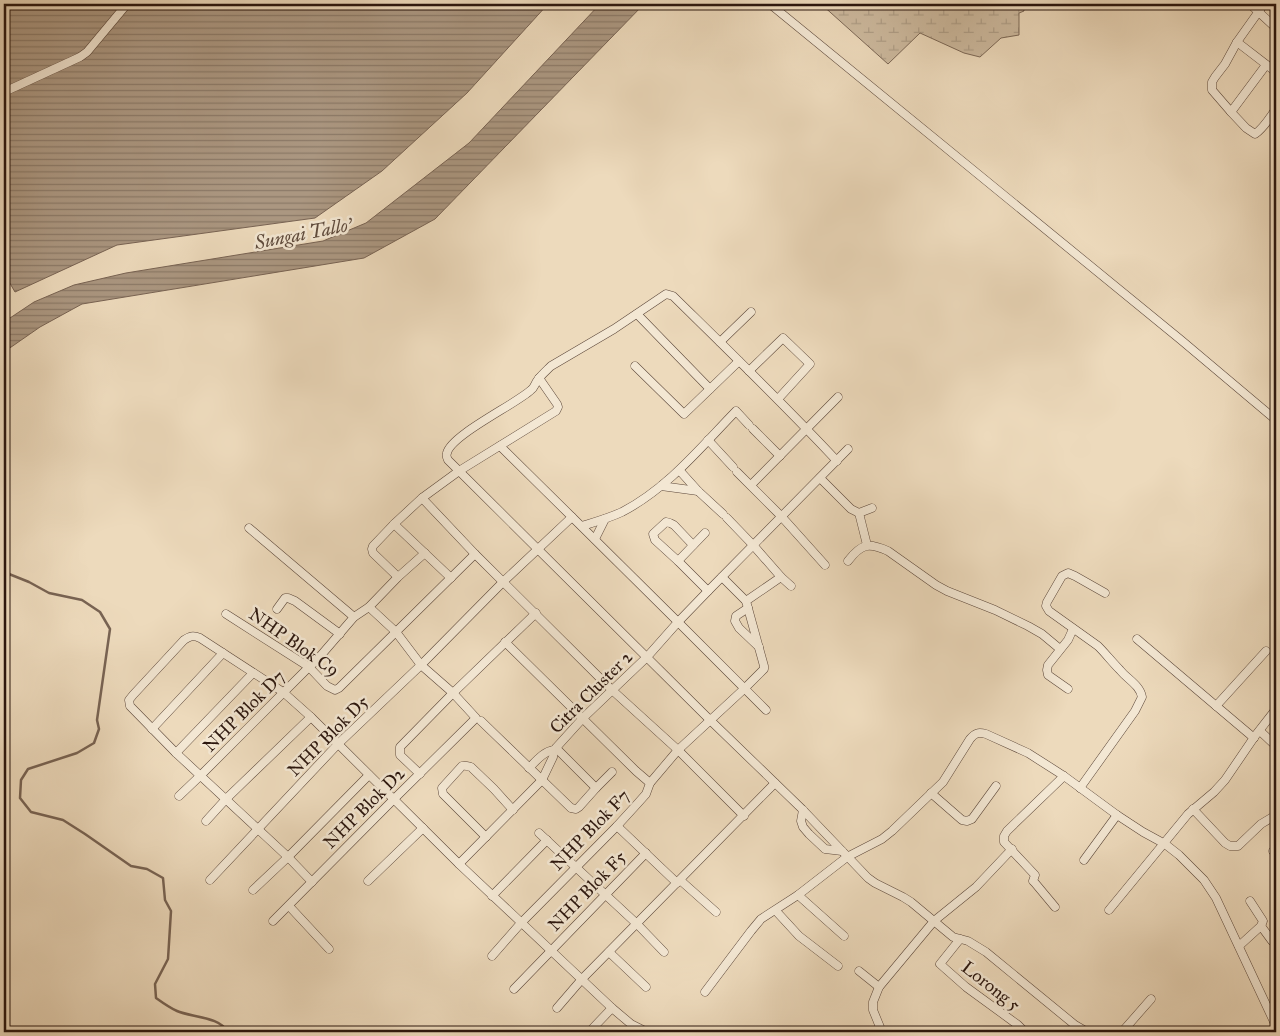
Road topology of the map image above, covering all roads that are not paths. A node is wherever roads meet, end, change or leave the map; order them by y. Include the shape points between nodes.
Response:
1 (127, 4) edge
2 (770, 4) edge
3 (1250, 4) edge
4 (1264, 4) edge
5 (1258, 11) junction
6 (1276, 28) edge
7 (1237, 42) junction
8 (1266, 65) junction
9 (1276, 72) edge
10 (4, 92) edge
11 (1276, 109) edge
12 (1231, 112) junction
13 (752, 312) dead end
14 (637, 314) junction
15 (720, 342) junction
16 (740, 361) junction
17 (635, 366) dead end
18 (749, 371) junction
19 (539, 378) junction
20 (710, 389) junction
21 (838, 397) dead end
22 (778, 399) junction
23 (1276, 420) edge
24 (807, 428) junction
25 (708, 440) junction
26 (500, 446) junction
27 (848, 449) dead end
28 (780, 456) junction
29 (837, 461) junction
30 (459, 471) junction
31 (680, 471) junction
32 (820, 478) junction
33 (751, 485) junction
34 (661, 486) junction
35 (698, 490) junction
36 (425, 496) junction
37 (872, 508) dead end
38 (859, 512) junction
39 (781, 516) junction
40 (572, 517) junction
41 (605, 519) junction
42 (394, 524) junction
43 (582, 526) junction
44 (249, 528) dead end
45 (705, 533) dead end
46 (595, 539) junction
47 (694, 545) junction
48 (753, 545) junction
49 (867, 545) junction
50 (537, 549) junction
51 (425, 553) junction
52 (475, 554) junction
53 (678, 561) junction
54 (848, 561) dead end
55 (825, 565) dead end
56 (398, 577) junction
57 (722, 577) junction
58 (781, 577) junction
59 (451, 578) junction
60 (504, 582) junction
61 (791, 586) dead end
62 (708, 591) junction
63 (1105, 593) dead end
64 (747, 604) junction
65 (369, 607) junction
66 (278, 609) dead end
67 (536, 613) junction
68 (226, 614) dead end
69 (354, 617) junction
70 (678, 622) junction
71 (1073, 629) junction
72 (396, 632) junction
73 (340, 634) junction
74 (1137, 638) dead end
75 (505, 642) junction
76 (759, 647) junction
77 (1060, 649) junction
78 (1266, 651) dead end
79 (223, 653) junction
80 (647, 657) junction
81 (422, 664) junction
82 (308, 666) junction
83 (253, 673) junction
84 (744, 689) junction
85 (1068, 689) dead end
86 (612, 690) junction
87 (283, 692) junction
88 (453, 693) junction
89 (1216, 706) junction
90 (1276, 709) edge
91 (766, 710) dead end
92 (310, 717) junction
93 (583, 718) junction
94 (479, 720) junction
95 (710, 720) junction
96 (152, 728) junction
97 (1260, 731) junction
98 (1254, 738) junction
99 (338, 744) junction
100 (1276, 746) edge
101 (555, 749) junction
102 (678, 750) junction
103 (176, 753) junction
104 (528, 768) junction
105 (612, 772) dead end
106 (420, 774) junction
107 (368, 775) junction
108 (200, 776) junction
109 (1064, 776) junction
110 (542, 780) junction
111 (650, 783) junction
112 (775, 783) junction
113 (996, 786) dead end
114 (596, 788) junction
115 (1080, 788) junction
116 (931, 793) junction
117 (179, 796) dead end
118 (226, 800) junction
119 (393, 800) junction
120 (1193, 809) junction
121 (513, 810) junction
122 (802, 810) junction
123 (1117, 815) junction
124 (1276, 815) edge
125 (744, 816) junction
126 (206, 820) dead end
127 (617, 826) junction
128 (422, 828) junction
129 (258, 830) junction
130 (539, 833) dead end
131 (486, 837) junction
132 (547, 840) junction
133 (1165, 844) junction
134 (1012, 849) junction
135 (646, 853) junction
136 (844, 854) junction
137 (288, 857) junction
138 (1084, 860) dead end
139 (460, 864) junction
140 (576, 867) junction
141 (210, 880) dead end
142 (368, 881) dead end
143 (678, 881) junction
144 (312, 882) junction
145 (253, 890) dead end
146 (606, 895) junction
147 (798, 895) junction
148 (492, 896) junction
149 (1250, 901) dead end
150 (289, 906) junction
151 (1056, 906) dead end
152 (1109, 910) dead end
153 (776, 911) junction
154 (716, 912) dead end
155 (273, 921) dead end
156 (934, 921) junction
157 (521, 923) junction
158 (637, 924) junction
159 (1261, 926) junction
160 (844, 936) dead end
161 (960, 939) junction
162 (1272, 941) dead end
163 (1239, 946) junction
164 (329, 949) dead end
165 (550, 950) junction
166 (609, 952) junction
167 (664, 952) dead end
168 (492, 956) dead end
169 (838, 966) dead end
170 (859, 972) dead end
171 (582, 979) junction
172 (646, 986) dead end
173 (879, 987) junction
174 (514, 989) dead end
175 (705, 992) dead end
176 (1151, 999) dead end
177 (557, 1008) dead end
178 (612, 1008) junction
179 (1276, 1026) edge
180 (591, 1030) dead end
181 (647, 1032) edge
182 (882, 1032) edge
183 (1025, 1032) edge
184 (1088, 1032) edge
185 (1122, 1032) edge

1 - 10 street via 87,52
2 - 23 street
3 - 5 street
4 - 5 street
5 - 6 street
5 - 7 street
7 - 8 street
7 - 12 street via 1211,86
8 - 9 street
8 - 12 street
11 - 12 street via 1255,134
13 - 15 street
14 - 15 street via 664,294 669,294
14 - 19 street via 551,366
14 - 20 street
15 - 16 street
16 - 18 street
16 - 20 street
17 - 20 street via 687,416
18 - 22 street
18 - 22 street via 783,338 810,364
19 - 26 street via 557,404 556,411
19 - 30 street via 530,392 491,416 451,447 447,452 448,460
21 - 24 street
22 - 24 street
24 - 28 street
24 - 29 street
25 - 28 street via 736,411
25 - 31 street
25 - 33 street
26 - 30 street
26 - 40 street
27 - 29 street, Citra Cluster 2
28 - 33 street
29 - 32 street, Citra Cluster 2
30 - 36 street
30 - 50 street
31 - 34 street
31 - 35 street
32 - 38 street via 851,509
32 - 39 street, Citra Cluster 2
33 - 39 street
34 - 35 street
34 - 41 street
35 - 48 street
36 - 42 street
36 - 52 street
37 - 38 street
38 - 49 street
39 - 48 street, Citra Cluster 2
39 - 55 street
40 - 43 street
40 - 50 street, NHP Blok D5
41 - 43 street
41 - 46 street
42 - 51 street
42 - 56 street via 372,549
43 - 46 street
44 - 69 street
45 - 47 street
46 - 70 street
47 - 53 street
47 - 53 street via 670,523 666,522 656,530 654,540
48 - 57 street, Citra Cluster 2
48 - 58 street
49 - 54 street
49 - 77 street via 888,552 946,591 1028,626
50 - 60 street, NHP Blok D5
50 - 80 street
51 - 56 street, NHP Blok D7
51 - 59 street
52 - 59 street
52 - 60 street
53 - 62 street
56 - 65 street, NHP Blok D7
57 - 62 street, Citra Cluster 2
57 - 64 street
58 - 61 street
58 - 64 street
59 - 72 street
60 - 67 street
60 - 81 street, NHP Blok D5
62 - 70 street, Citra Cluster 2
63 - 71 street via 1071,574 1062,576 1046,606
64 - 76 street
64 - 76 street via 734,621
65 - 69 street, NHP Blok D7
65 - 72 street
66 - 73 street via 288,598
67 - 75 street
67 - 86 street
68 - 82 street, NHP Blok C9
69 - 73 street, NHP Blok D7
70 - 80 street, Citra Cluster 2
70 - 84 street
71 - 77 street
71 - 115 street via 1106,653 1139,689 1142,697
72 - 81 street
72 - 82 street, NHP Blok C9 via 335,690
73 - 82 street, NHP Blok D7
74 - 89 street
75 - 88 street
75 - 93 street, NHP Blok F7
76 - 84 street via 764,669
77 - 85 street via 1047,670 1048,675
78 - 89 street
79 - 83 street
79 - 96 street
79 - 96 street via 195,636 184,640 129,700 130,706
80 - 86 street, Citra Cluster 2
80 - 95 street
81 - 88 street
81 - 99 street, NHP Blok D5
82 - 87 street, NHP Blok D7
83 - 87 street
83 - 103 street
84 - 91 street
84 - 95 street
86 - 93 street, Citra Cluster 2
86 - 102 street
87 - 92 street
87 - 108 street, NHP Blok D7
88 - 94 street
88 - 106 street via 400,747 400,754
89 - 98 street
90 - 97 street
92 - 99 street
92 - 118 street, NHP Blok D5
93 - 101 street, Citra Cluster 2
93 - 111 street, NHP Blok F7
94 - 104 street
94 - 106 street, NHP Blok D2
95 - 102 street
95 - 112 street
96 - 103 street
97 - 98 street
97 - 100 street
98 - 120 street via 1214,792
99 - 107 street
99 - 129 street, NHP Blok D5
101 - 104 street, Citra Cluster 2
101 - 110 street, Citra Cluster 2
101 - 114 street, Citra Cluster 2
102 - 111 street
102 - 125 street
103 - 108 street
104 - 110 street
105 - 114 street
106 - 119 street, NHP Blok D2
107 - 119 street
107 - 137 street
108 - 117 street, NHP Blok D7
108 - 118 street
109 - 115 street
109 - 116 street via 1028,753 977,732 943,782
109 - 134 street via 1007,830 1004,842
110 - 114 street via 574,809
110 - 121 street, Citra Cluster 2
111 - 127 street, NHP Blok F7 via 646,794
112 - 122 street
112 - 125 street
113 - 116 street via 972,819 964,821
115 - 123 street
116 - 136 street via 882,839
118 - 126 street, NHP Blok D5
118 - 129 street
119 - 128 street
119 - 144 street, NHP Blok D2
120 - 124 street via 1225,843 1234,847
120 - 133 street
121 - 131 street, Citra Cluster 2
121 - 131 street via 471,768 462,766 442,788 443,794
122 - 136 street
122 - 136 street via 801,821 809,834 825,849
123 - 133 street
123 - 138 street
125 - 143 street
127 - 135 street
127 - 140 street, NHP Blok F7
128 - 139 street
128 - 142 street
129 - 137 street
129 - 141 street, NHP Blok D5
130 - 132 street
131 - 139 street, Citra Cluster 2
132 - 140 street
132 - 148 street
133 - 152 street
133 - 163 street via 1210,888
134 - 151 street via 1035,875 1034,882
134 - 156 street via 976,887
135 - 143 street
135 - 146 street, NHP Blok F5
136 - 147 street
136 - 156 street via 875,883 903,897
137 - 144 street
137 - 145 street
139 - 148 street
140 - 146 street
140 - 157 street, NHP Blok F7
143 - 154 street
143 - 158 street
144 - 150 street, NHP Blok D2
146 - 158 street
146 - 165 street, NHP Blok F5
147 - 153 street
147 - 160 street
148 - 157 street
149 - 159 street via 1263,920
150 - 155 street, NHP Blok D2
150 - 164 street
153 - 169 street via 799,936
153 - 175 street via 758,923
156 - 161 street
156 - 173 street
157 - 165 street
157 - 168 street, NHP Blok F7
158 - 166 street
158 - 167 street
159 - 162 street
159 - 163 street
161 - 183 street, Lorong 5 via 940,964
161 - 184 street via 986,952 1075,1025
163 - 179 street
165 - 171 street
165 - 174 street, NHP Blok F5
166 - 171 street
166 - 172 street
170 - 173 street
171 - 177 street
171 - 178 street
173 - 182 street via 873,1010
176 - 185 street
178 - 180 street
178 - 181 street

